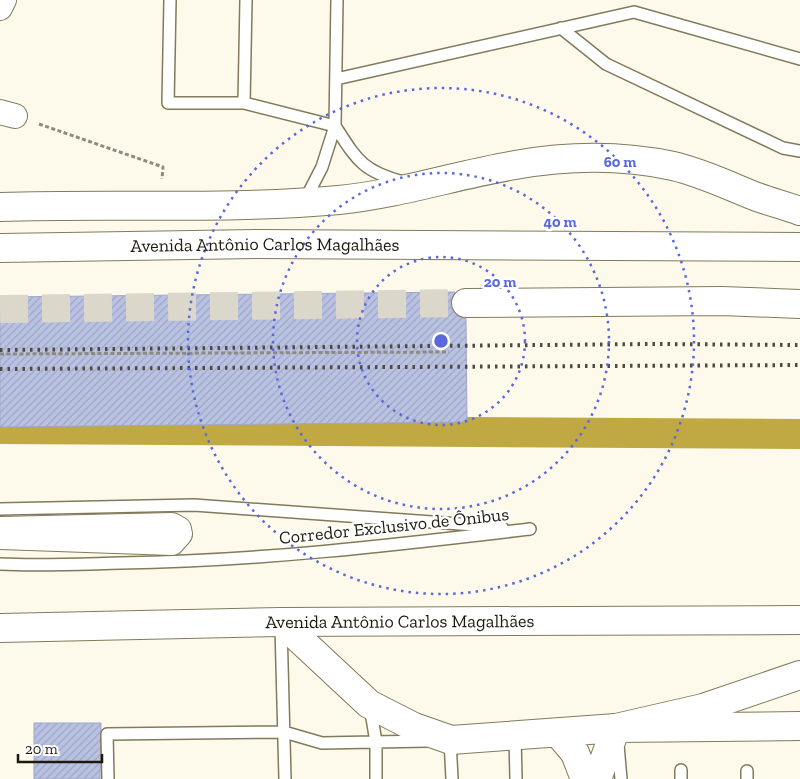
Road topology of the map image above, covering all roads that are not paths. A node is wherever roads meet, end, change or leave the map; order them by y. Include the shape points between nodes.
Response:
1 (4, 0) edge
2 (170, 0) edge
3 (246, 0) edge
4 (337, 0) edge
5 (0, 8) edge
6 (561, 28) junction
7 (800, 59) edge
8 (336, 79) junction
9 (244, 103) junction
10 (335, 126) junction
11 (800, 151) edge
12 (419, 186) junction
13 (304, 202) junction
14 (0, 207) edge
15 (800, 211) edge
16 (800, 247) edge
17 (0, 248) edge
18 (466, 303) tunnel mouth
19 (800, 304) edge
20 (0, 509) edge
21 (0, 530) edge
22 (0, 537) edge
23 (0, 564) edge
24 (800, 620) edge
25 (281, 622) junction
26 (0, 628) edge
27 (800, 674) edge
28 (370, 704) junction
29 (800, 726) edge
30 (616, 728) junction
31 (284, 732) junction
32 (559, 734) junction
33 (515, 736) junction
34 (451, 740) junction
35 (376, 742) junction
36 (108, 779) edge
37 (285, 779) edge
38 (376, 779) edge
39 (452, 779) edge
40 (516, 779) edge
41 (585, 779) edge
42 (597, 779) edge
43 (621, 779) edge

1 - 5 street
2 - 9 lane via 168,103
3 - 9 lane
4 - 8 lane
6 - 7 lane via 634,12
6 - 8 lane
6 - 11 lane via 606,64 783,148
8 - 10 lane
9 - 10 lane
10 - 12 lane via 364,167 379,176
10 - 13 lane via 322,167
12 - 13 main road
12 - 15 main road via 515,164 598,158 672,166 716,178 757,197
13 - 14 main road
16 - 17 main road, Avenida Antônio Carlos Magalhães via 257,244
18 - 19 main road via 722,301
20 - 23 lane, Corredor Exclusivo de Ônibus via 194,505 530,529 193,562
21 - 22 street via 172,525 179,529 180,534 172,543
24 - 25 main road, Avenida Antônio Carlos Magalhães
25 - 26 main road, Avenida Antônio Carlos Magalhães
25 - 28 main road
25 - 31 lane
27 - 30 main road via 703,708
28 - 34 main road via 414,727
28 - 35 lane
29 - 30 main road
30 - 32 main road
30 - 42 main road
30 - 43 lane
31 - 35 lane via 322,743
31 - 36 lane via 107,734
31 - 37 lane
32 - 33 main road
32 - 41 main road via 575,753
33 - 34 main road
33 - 40 lane
34 - 35 lane
34 - 39 lane
35 - 38 lane

